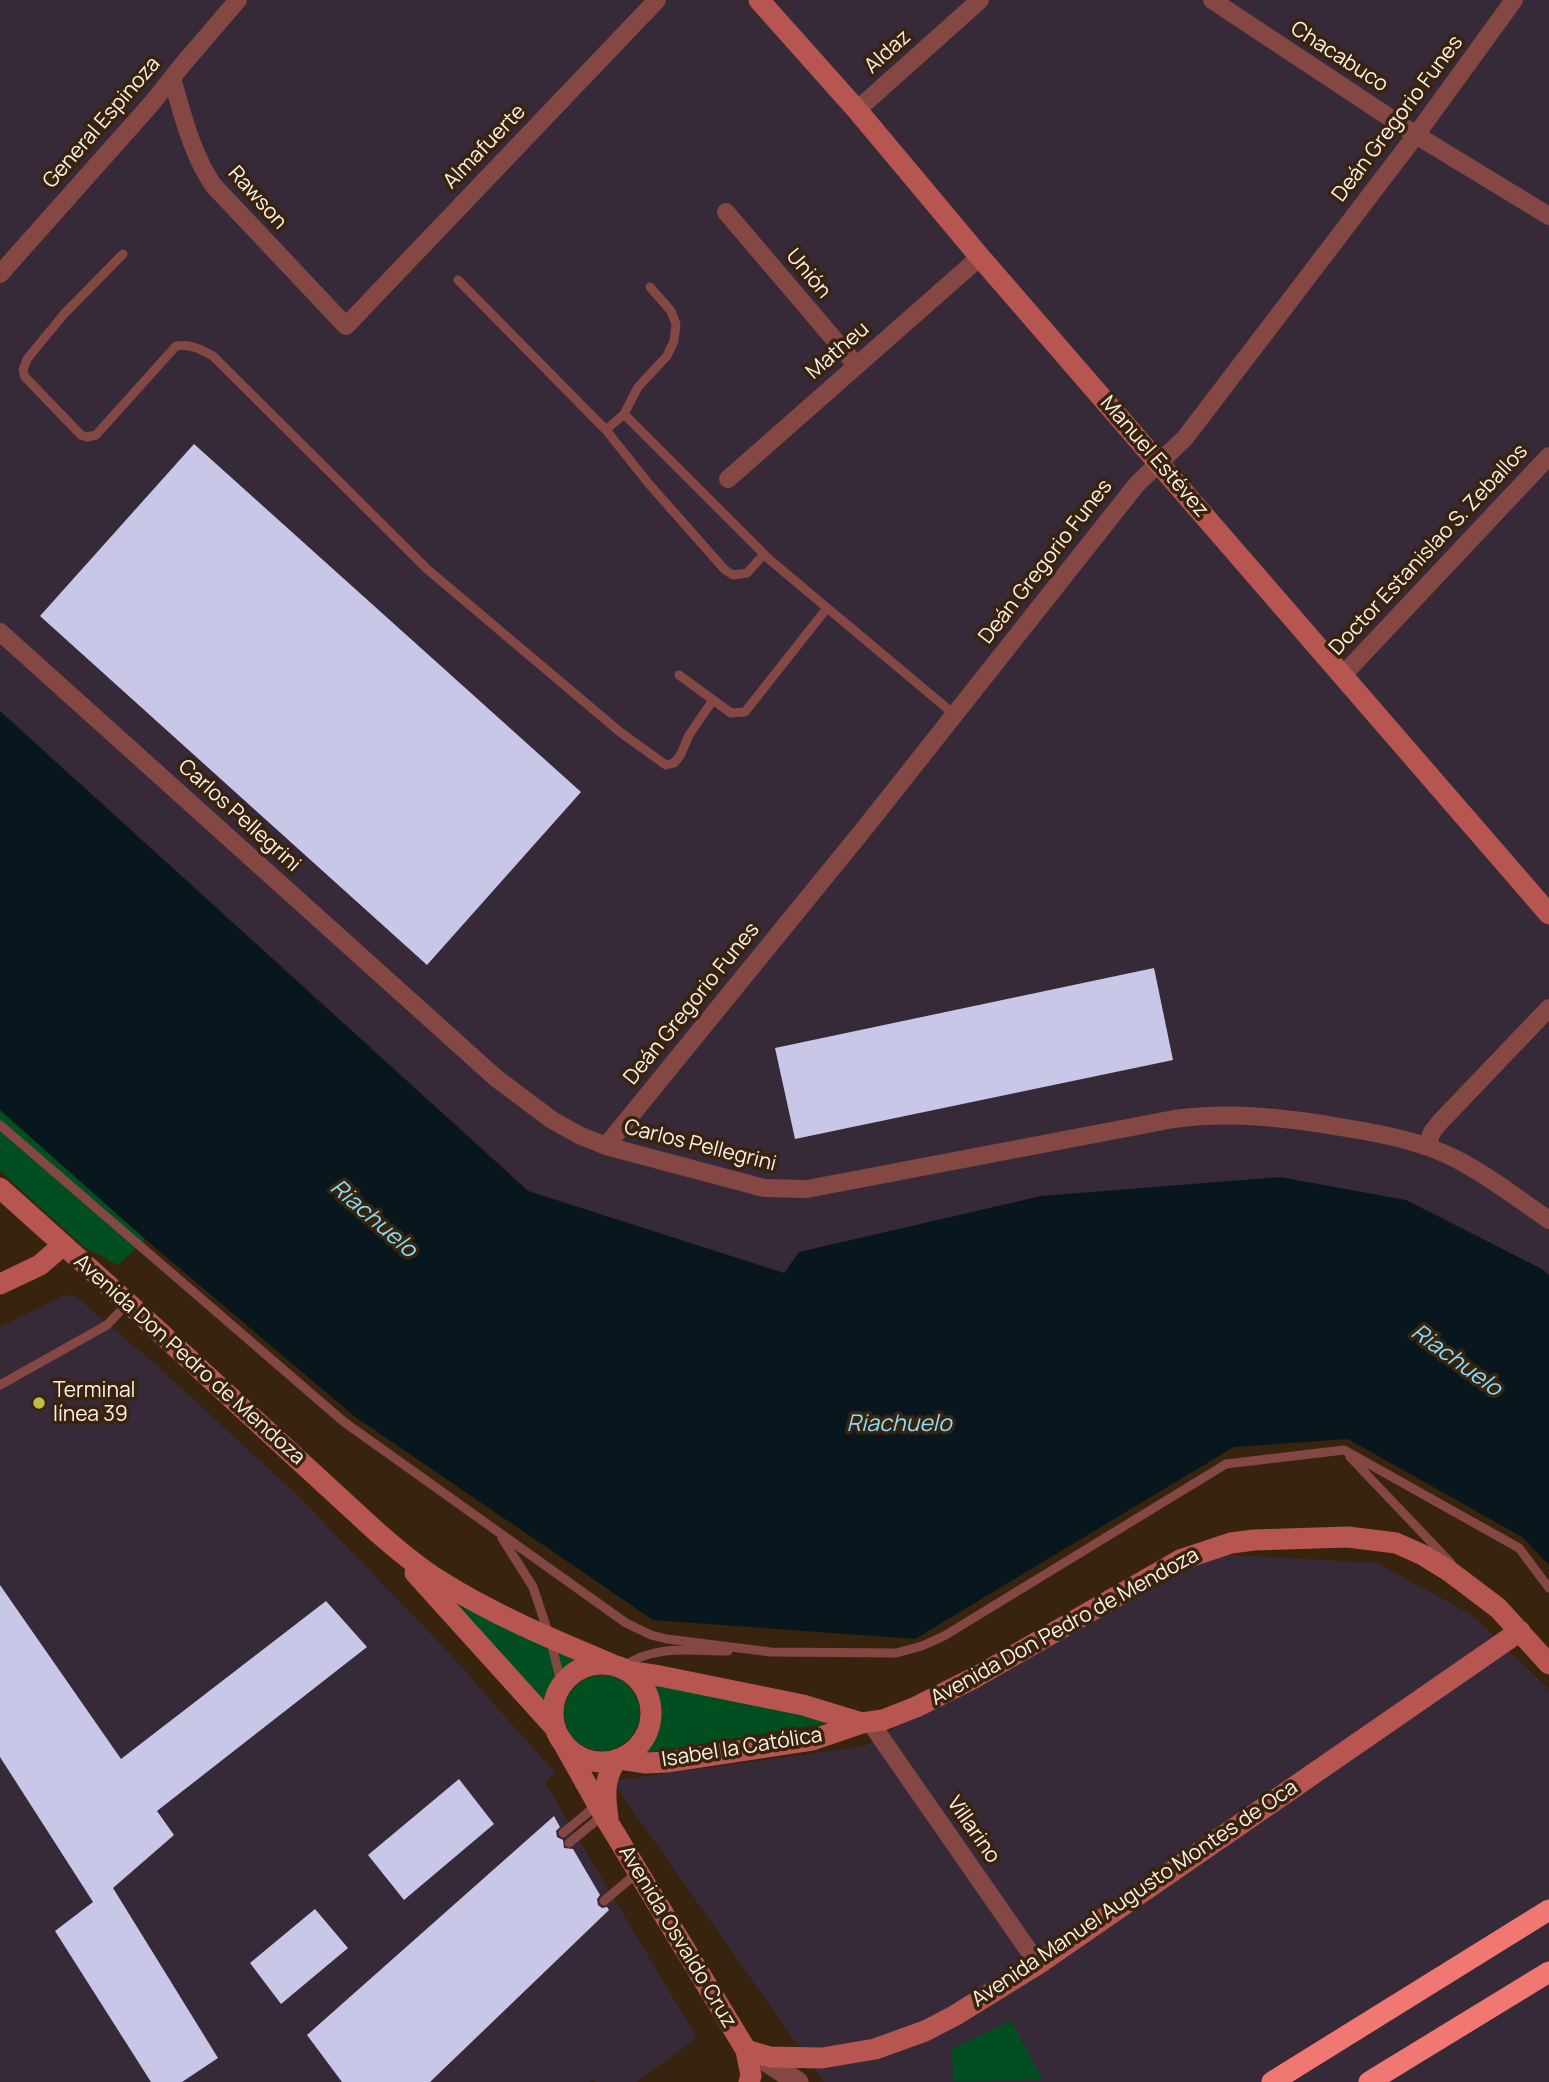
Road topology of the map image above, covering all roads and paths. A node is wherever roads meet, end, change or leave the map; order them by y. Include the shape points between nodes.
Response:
1 (238, 0) edge
2 (657, 0) edge
3 (759, 0) edge
4 (980, 0) edge
5 (1212, 0) edge
6 (1514, 0) edge
7 (172, 79) junction
8 (857, 110) junction
9 (1416, 135) junction
10 (726, 212) dead end
11 (1549, 216) edge
12 (123, 254) dead end
13 (980, 257) junction
14 (0, 274) edge
15 (457, 280) dead end
16 (650, 287) dead end
17 (346, 326) joint
18 (856, 365) junction
19 (624, 414) junction
20 (606, 430) junction
21 (1549, 456) edge
22 (1159, 463) junction
23 (728, 479) dead end
24 (764, 554) junction
25 (827, 608) junction
26 (0, 632) edge
27 (1343, 675) junction
28 (678, 676) dead end
29 (713, 700) junction
30 (955, 715) junction
31 (1549, 914) edge
32 (1549, 1008) edge
33 (0, 1125) edge
34 (606, 1146) junction
35 (1427, 1146) junction
36 (0, 1188) edge
37 (1549, 1220) edge
38 (63, 1245) junction
39 (0, 1284) edge
40 (128, 1303) junction
41 (0, 1385) edge
42 (1344, 1450) junction
43 (378, 1533) junction
44 (499, 1534) junction
45 (1474, 1588) junction
46 (1549, 1588) edge
47 (1520, 1630) junction
48 (550, 1638) junction
49 (771, 1652) junction
50 (1549, 1664) edge
51 (622, 1669) junction
52 (562, 1686) junction
53 (866, 1722) junction
54 (559, 1734) junction
55 (619, 1759) junction
56 (603, 1814) junction
57 (563, 1832) dead end
58 (569, 1843) dead end
59 (638, 1872) junction
60 (604, 1901) dead end
61 (1549, 1910) edge
62 (1038, 1964) junction
63 (1549, 1972) edge
64 (1335, 2042) junction
65 (753, 2053) junction
66 (749, 2082) edge
67 (798, 2082) edge
68 (1260, 2082) edge
69 (1272, 2082) edge
70 (1369, 2082) edge

1 - 7 street, General Espinoza
2 - 17 street, Almafuerte
3 - 8 main road, Manuel Estévez
4 - 8 street, Aldaz
5 - 9 street, Chacabuco
6 - 9 street, Deán Gregorio Funes
7 - 14 street, General Espinoza
7 - 17 street, Rawson via 194,151 213,185
8 - 13 main road, Manuel Estévez
9 - 11 street, Chacabuco
9 - 22 street, Deán Gregorio Funes via 1185,438
10 - 18 street, Unión
12 - 29 lane via 64,314 23,370 81,435 96,435 176,346 197,346 213,356 427,569 620,732 666,765 680,756
13 - 18 street, Matheu
13 - 22 main road, Manuel Estévez
15 - 20 lane
16 - 19 lane via 671,311 676,324 674,341 667,356 638,387
18 - 23 street, Matheu
19 - 20 lane
19 - 24 lane
20 - 24 lane via 725,570 733,575 747,573
21 - 27 street, Doctor Estanislao S. Zeballos
22 - 27 main road, Manuel Estévez
22 - 30 street, Deán Gregorio Funes via 1137,484
24 - 25 lane
25 - 29 lane via 745,712 731,713
25 - 30 lane
26 - 34 street, Carlos Pellegrini via 496,1078 551,1121
27 - 31 main road, Manuel Estévez
28 - 29 lane
30 - 34 street, Deán Gregorio Funes
32 - 35 street via 1440,1122
33 - 44 lane via 344,1422
34 - 35 street, Carlos Pellegrini via 782,1190 1194,1116 1306,1121
35 - 37 street, Carlos Pellegrini via 1478,1172
36 - 38 main road, Avenida Don Pedro de Mendoza
38 - 39 main road via 40,1265
38 - 40 main road, Avenida Don Pedro de Mendoza
40 - 41 lane via 107,1325
40 - 43 main road, Avenida Don Pedro de Mendoza
42 - 45 lane
42 - 46 lane via 1518,1548
42 - 49 lane via 1226,1464 922,1646 896,1653
43 - 48 main road, Avenida Don Pedro de Mendoza via 444,1583
43 - 54 main road, Avenida Don Pedro de Mendoza
44 - 48 lane via 533,1587
44 - 49 lane via 639,1630 667,1639
45 - 47 main road, Avenida Don Pedro de Mendoza
45 - 53 main road, Avenida Don Pedro de Mendoza via 1396,1543 1348,1537 1231,1543 1180,1560 934,1699 893,1717
47 - 50 main road, Avenida Don Pedro de Mendoza
47 - 62 main road, Avenida Manuel Augusto Montes de Oca
48 - 51 main road, Avenida Don Pedro de Mendoza
48 - 52 lane
49 - 51 lane via 661,1651 639,1656
51 - 52 main road via 606,1664 586,1667
51 - 53 main road, Avenida Don Pedro de Mendoza
51 - 55 main road via 645,1689 651,1713 640,1744
52 - 54 main road via 553,1714
53 - 55 main road, Isabel la Católica via 802,1742 667,1762
53 - 62 street, Villarino
54 - 55 main road via 576,1755 597,1762
54 - 56 main road, Avenida Osvaldo Cruz
55 - 56 main road, Avenida Osvaldo Cruz via 607,1779
56 - 57 lane
56 - 58 lane
56 - 59 main road, Avenida Osvaldo Cruz
59 - 60 lane
59 - 65 main road, Avenida Osvaldo Cruz
61 - 64 highway
62 - 65 main road, Avenida Manuel Augusto Montes de Oca via 925,2031 874,2049 822,2058
63 - 70 highway
64 - 68 highway
64 - 69 highway
65 - 66 main road
65 - 67 street, Avenida Osvaldo Cruz

